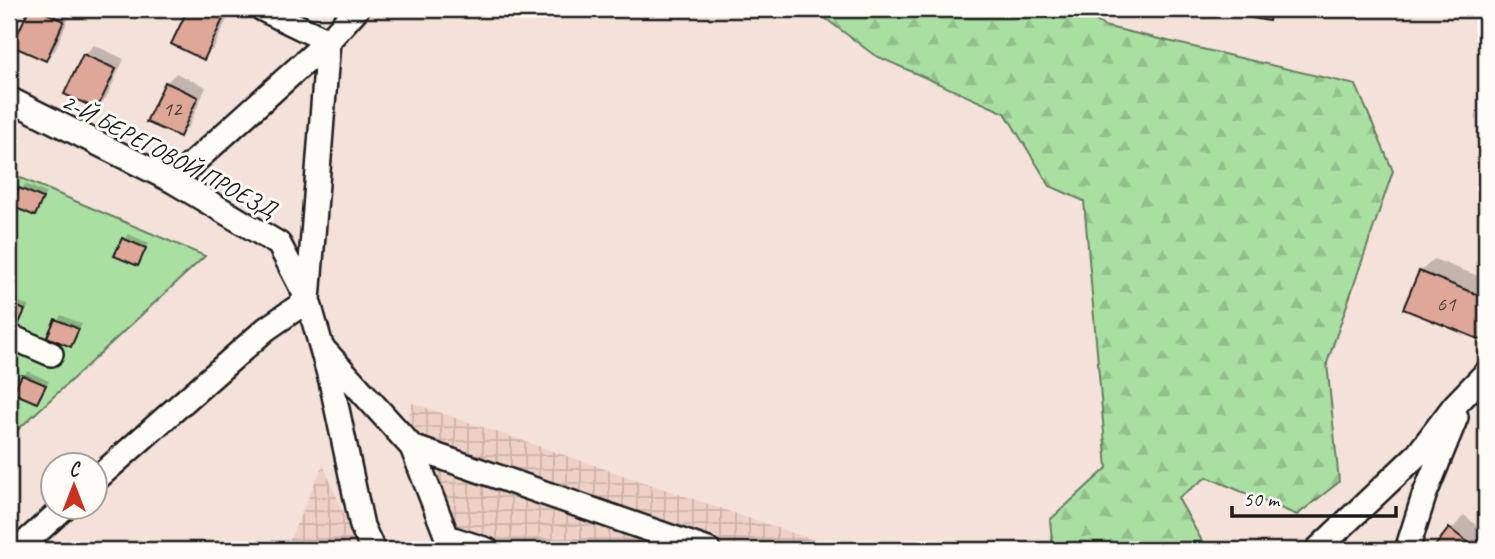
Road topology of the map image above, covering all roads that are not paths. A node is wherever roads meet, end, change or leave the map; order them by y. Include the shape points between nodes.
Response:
1 (262, 9) edge
2 (357, 9) edge
3 (328, 41) junction
4 (9, 99) edge
5 (173, 181) junction
6 (308, 300) junction
7 (9, 336) edge
8 (321, 347) junction
9 (51, 354) dead end
10 (1486, 373) edge
11 (1465, 395) junction
12 (412, 447) junction
13 (108, 469) edge
14 (50, 520) edge
15 (362, 526) junction
16 (449, 543) edge
17 (17, 550) edge
18 (352, 550) edge
19 (373, 550) edge
20 (487, 550) edge
21 (708, 550) edge
22 (1317, 550) edge
23 (1407, 550) edge

1 - 3 street
2 - 3 street
3 - 5 street
3 - 6 street
4 - 5 street, 2-Й БЕРЕГОВОЙ ПРОЕЗД
5 - 6 street, 2-Й БЕРЕГОВОЙ ПРОЕЗД via 279,244
6 - 8 street, 2-Й БЕРЕГОВОЙ ПРОЕЗД
6 - 13 street via 266,329
7 - 9 street
8 - 12 street
8 - 15 street, 2-Й БЕРЕГОВОЙ ПРОЕЗД
10 - 11 street
11 - 22 street via 1418,454
11 - 23 street
12 - 16 street
12 - 21 street
14 - 17 street
15 - 18 street
15 - 19 street, 2-Й БЕРЕГОВОЙ ПРОЕЗД
16 - 20 street

